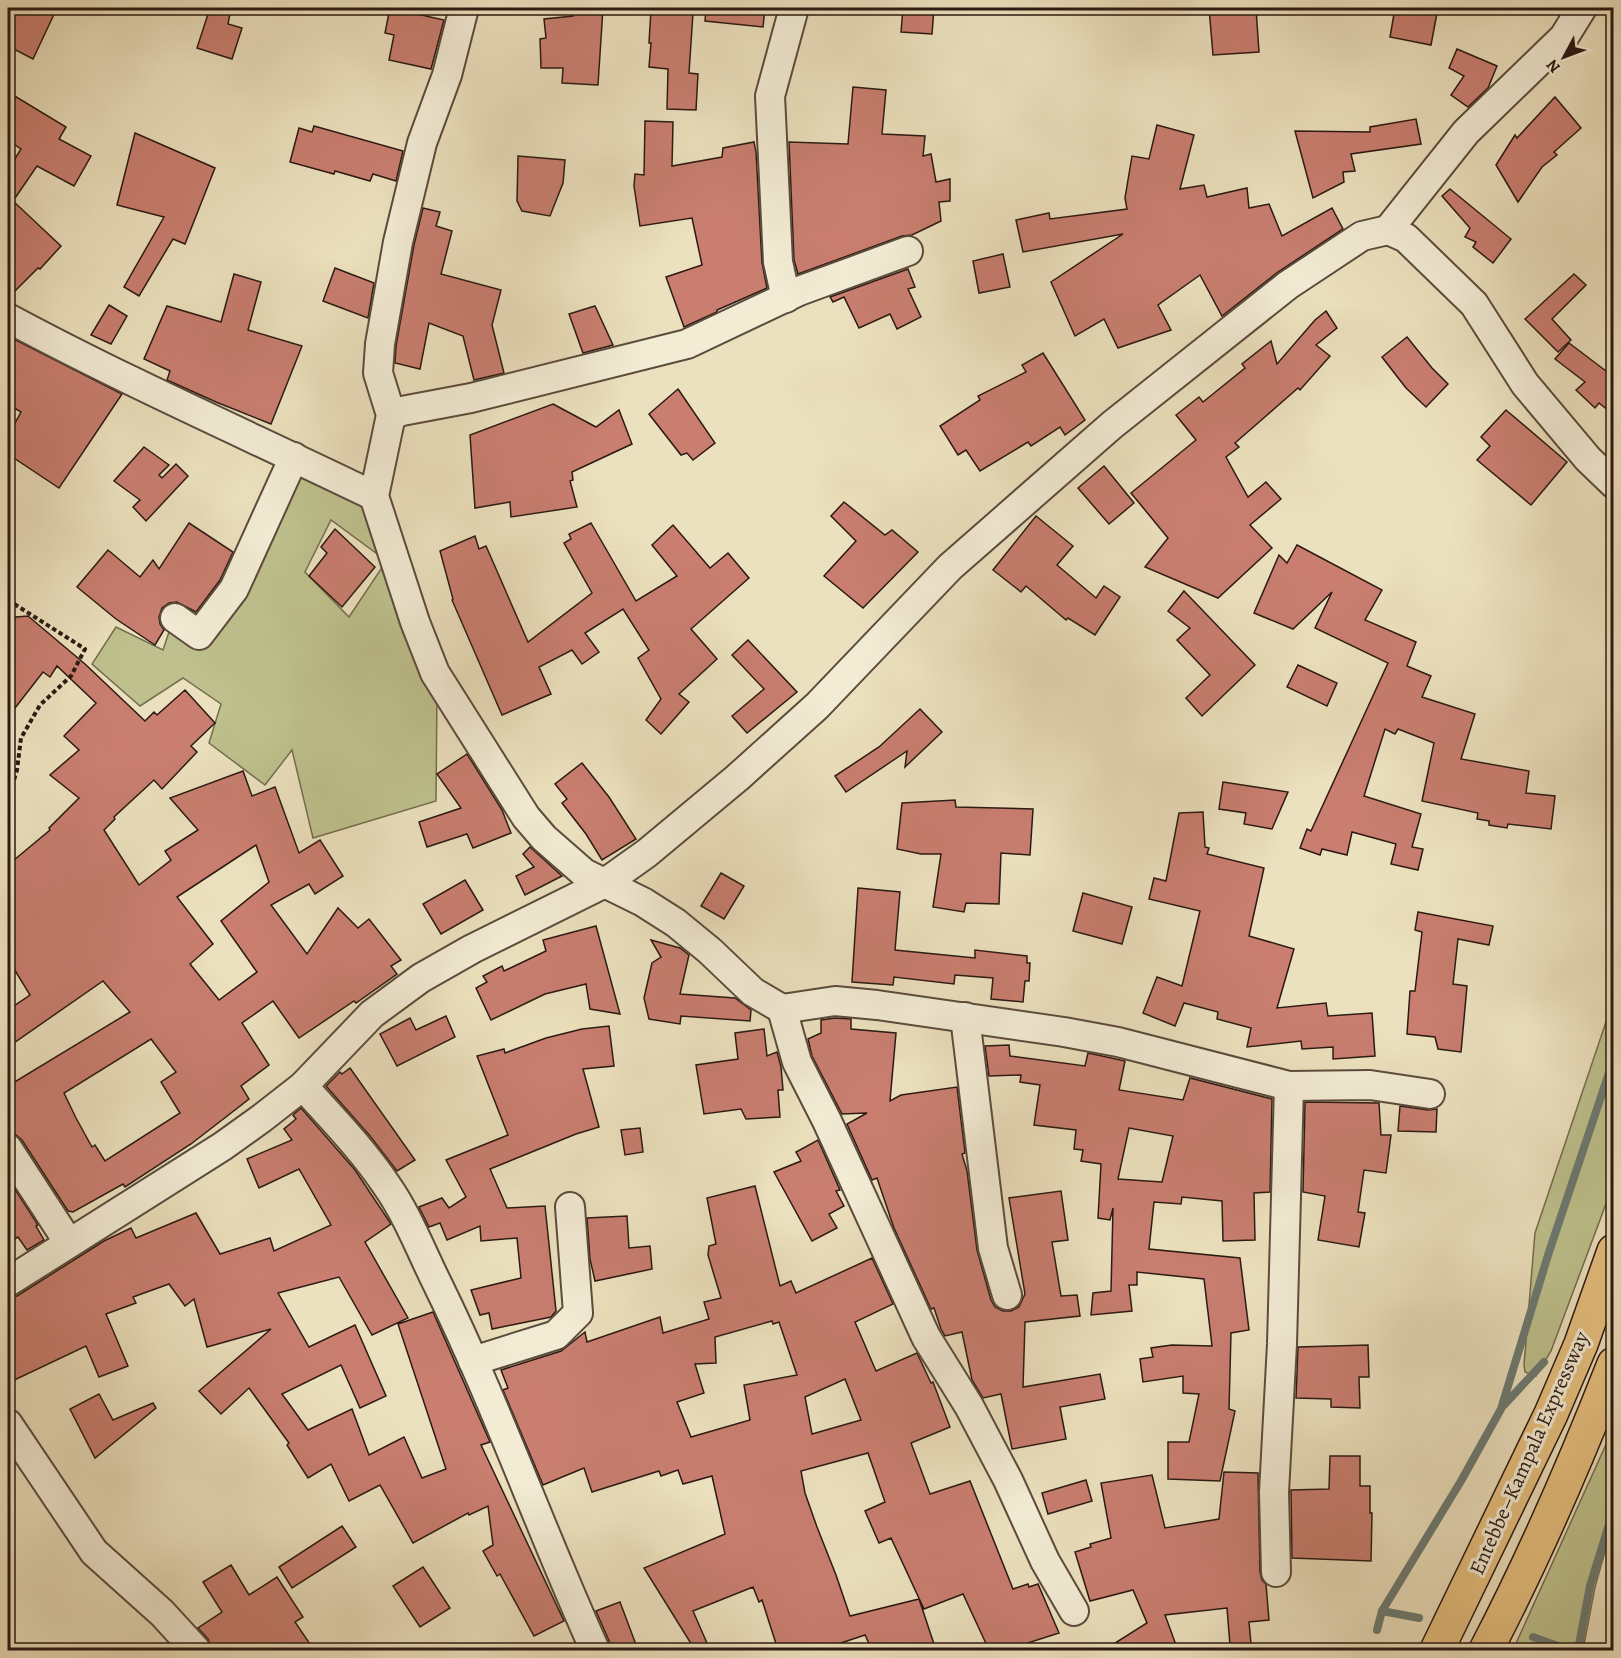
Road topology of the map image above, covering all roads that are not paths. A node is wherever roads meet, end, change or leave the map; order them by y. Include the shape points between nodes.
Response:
1 (464, 8) edge
2 (794, 8) edge
3 (1582, 8) edge
4 (1388, 230) junction
5 (908, 251) dead end
6 (786, 298) junction
7 (8, 318) edge
8 (391, 415) junction
9 (294, 458) junction
10 (1614, 484) edge
11 (374, 496) junction
12 (175, 618) dead end
13 (605, 882) junction
14 (782, 1009) junction
15 (965, 1017) junction
16 (303, 1086) junction
17 (1289, 1086) junction
18 (1430, 1094) dead end
19 (8, 1149) edge
20 (570, 1207) dead end
21 (69, 1243) junction
22 (1614, 1251) edge
23 (8, 1282) edge
24 (1007, 1295) dead end
25 (473, 1361) junction
26 (1614, 1364) edge
27 (8, 1424) edge
28 (1276, 1572) dead end
29 (1074, 1611) dead end
30 (196, 1650) edge
31 (595, 1650) edge
32 (1437, 1650) edge
33 (1486, 1650) edge

1 - 8 street via 447,75 422,143 398,242 378,372
2 - 6 street via 770,96 778,262
3 - 4 street via 1563,37 1466,132
4 - 10 street via 1406,238 1474,304 1525,384
4 - 13 street via 1362,236 1288,285 1112,425 951,567 818,706 647,853
5 - 6 street
6 - 8 street via 687,344
7 - 9 street via 137,385
8 - 11 street
9 - 11 street
9 - 12 street via 234,589 199,635
11 - 13 street via 435,673 526,817 584,873
13 - 14 street via 676,923 753,992
13 - 16 street via 421,978 372,1014
14 - 15 street via 835,1001
14 - 29 street via 797,1062 926,1337 969,1406 1045,1561
15 - 17 street via 1118,1042
15 - 24 street via 993,1248
16 - 21 street via 223,1146
16 - 25 street via 387,1186 402,1210
17 - 18 street via 1370,1085
17 - 28 street via 1274,1492
19 - 21 street
20 - 25 street via 578,1313 556,1335
21 - 23 street
22 - 32 highway, Entebbe–Kampala Expressway via 1581,1344 1547,1423
25 - 31 street
26 - 33 highway, Entebbe–Kampala Expressway via 1508,1610
27 - 30 street via 94,1552 162,1613

